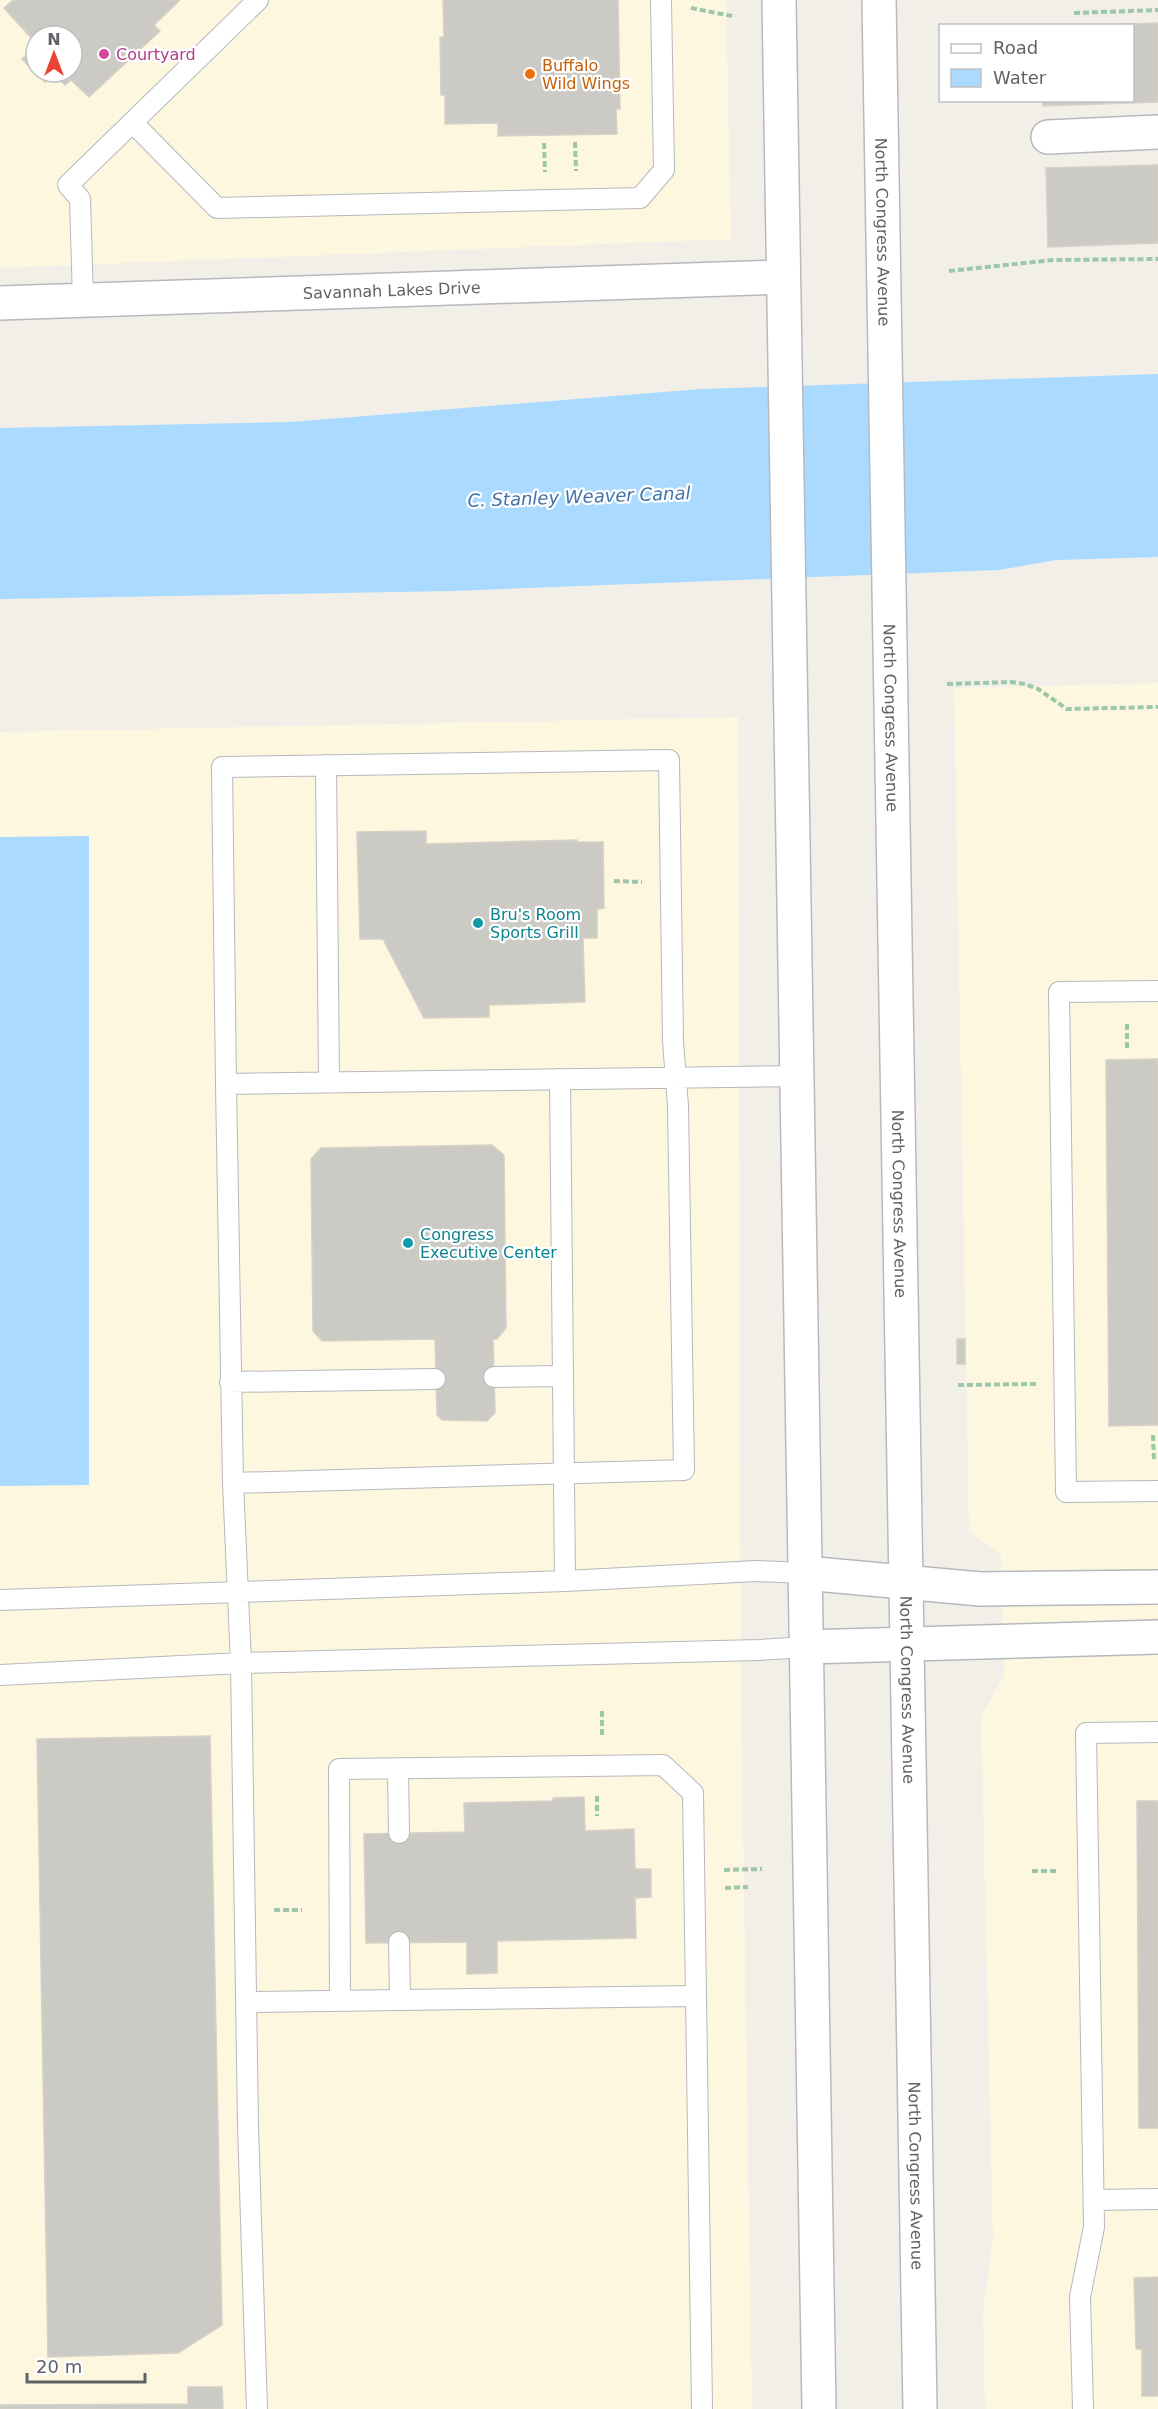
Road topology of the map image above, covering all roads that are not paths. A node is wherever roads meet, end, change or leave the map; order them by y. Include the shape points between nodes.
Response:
1 (258, 0) edge
2 (661, 0) edge
3 (779, 0) edge
4 (879, 0) edge
5 (133, 123) junction
6 (1158, 132) edge
7 (1048, 137) dead end
8 (783, 277) junction
9 (83, 299) junction
10 (0, 303) edge
11 (326, 765) junction
12 (1158, 991) edge
13 (797, 1076) junction
14 (675, 1077) junction
15 (560, 1079) junction
16 (329, 1082) junction
17 (226, 1084) junction
18 (563, 1376) junction
19 (494, 1377) dead end
20 (435, 1378) dead end
21 (230, 1382) junction
22 (564, 1473) junction
23 (233, 1483) junction
24 (1158, 1491) edge
25 (805, 1573) junction
26 (565, 1581) junction
27 (906, 1581) junction
28 (1158, 1587) edge
29 (238, 1591) junction
30 (0, 1600) edge
31 (1158, 1637) edge
32 (907, 1644) junction
33 (806, 1647) junction
34 (241, 1663) junction
35 (0, 1675) edge
36 (1158, 1732) edge
37 (398, 1769) junction
38 (399, 1833) dead end
39 (399, 1942) dead end
40 (696, 1996) junction
41 (400, 2000) junction
42 (340, 2001) junction
43 (246, 2002) junction
44 (1158, 2199) edge
45 (1094, 2200) junction
46 (257, 2409) edge
47 (702, 2409) edge
48 (819, 2409) edge
49 (920, 2409) edge
50 (1083, 2409) edge

1 - 5 lane
2 - 5 lane via 664,170 640,198 217,208
3 - 8 main road
4 - 27 main road, North Congress Avenue
5 - 9 lane via 68,185 80,199
6 - 7 main road
8 - 9 main road, Savannah Lakes Drive
8 - 13 main road
9 - 10 main road, Savannah Lakes Drive
11 - 14 lane via 669,760
11 - 16 lane
11 - 17 lane via 222,766
12 - 24 lane via 1059,992 1066,1492
13 - 14 lane
13 - 25 main road
14 - 15 lane
14 - 22 lane via 684,1470
15 - 16 lane
15 - 18 lane
16 - 17 lane
17 - 21 lane
18 - 19 lane
18 - 22 lane
20 - 21 lane
21 - 23 lane
22 - 23 lane
22 - 26 lane
23 - 29 lane
25 - 26 lane via 757,1571
25 - 27 main road
25 - 33 main road
26 - 29 lane
27 - 28 main road via 980,1589
27 - 32 main road, North Congress Avenue
29 - 30 lane
29 - 34 lane
31 - 32 main road
32 - 33 main road
32 - 49 main road, North Congress Avenue
33 - 34 lane
33 - 48 main road
34 - 35 lane
34 - 43 lane
36 - 45 lane via 1086,1733
37 - 38 lane
37 - 40 lane via 663,1765 693,1794
37 - 42 lane via 339,1769
39 - 41 lane
40 - 41 lane
40 - 47 lane
41 - 42 lane
42 - 43 lane
43 - 46 lane
44 - 45 lane
45 - 50 lane via 1095,2227 1080,2297

